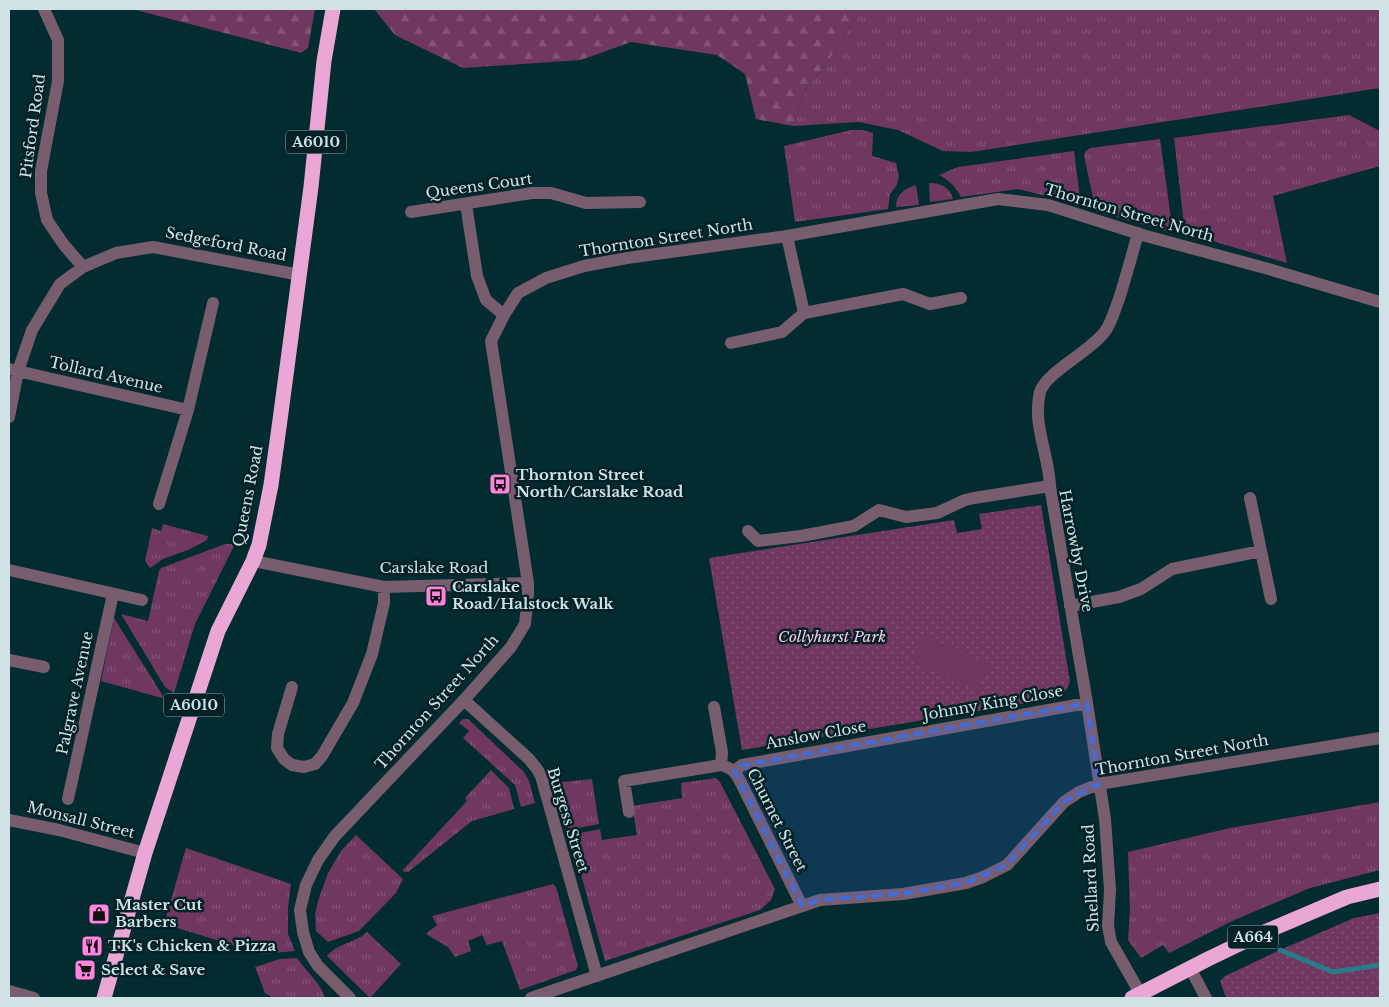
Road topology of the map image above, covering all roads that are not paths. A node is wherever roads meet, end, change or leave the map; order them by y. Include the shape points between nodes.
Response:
1 (44, 9) edge
2 (334, 9) edge
3 (640, 202) dead end
4 (466, 204) junction
5 (411, 212) dead end
6 (1138, 233) junction
7 (788, 236) junction
8 (83, 267) junction
9 (300, 275) junction
10 (961, 298) dead end
11 (1380, 302) edge
12 (213, 303) dead end
13 (804, 313) junction
14 (504, 315) junction
15 (731, 343) dead end
16 (13, 370) edge
17 (188, 410) junction
18 (9, 417) edge
19 (1050, 486) junction
20 (1250, 498) dead end
21 (159, 504) dead end
22 (748, 531) dead end
23 (1261, 550) junction
24 (253, 561) junction
25 (9, 570) edge
26 (528, 583) junction
27 (384, 587) junction
28 (113, 594) junction
29 (1271, 599) dead end
30 (142, 600) dead end
31 (1070, 606) junction
32 (9, 660) edge
33 (44, 667) dead end
34 (292, 687) dead end
35 (464, 700) junction
36 (1087, 703) junction
37 (714, 707) dead end
38 (905, 735) joint
39 (1380, 738) edge
40 (722, 765) junction
41 (734, 771) junction
42 (1099, 784) junction
43 (68, 799) dead end
44 (629, 812) dead end
45 (9, 820) edge
46 (145, 853) junction
47 (1380, 889) edge
48 (802, 906) junction
49 (1190, 968) junction
50 (597, 976) junction
51 (9, 991) edge
52 (1136, 996) edge
53 (34, 998) edge
54 (104, 998) edge
55 (350, 998) edge
56 (531, 998) edge
57 (1206, 998) edge

1 - 8 street, Pitsford Road via 58,40 58,81 41,171 41,193 47,220
2 - 9 highway, Queens Road / A6010 via 324,61
3 - 4 street, Queens Court via 586,203 551,193 532,193
4 - 5 street, Queens Court
4 - 14 street via 477,276 486,300
6 - 7 street, Thornton Street North via 1048,205 998,199
6 - 11 street, Thornton Street North
6 - 19 street via 1106,331 1084,353 1051,377 1041,390 1039,423
7 - 13 street
7 - 14 street, Thornton Street North via 584,266 546,278 518,292
8 - 9 street, Sedgeford Road via 116,252 153,247
8 - 16 street, Sedgeford Road via 60,284 32,330
9 - 24 highway, Queens Road / A6010 via 270,485
10 - 13 street via 930,304 903,294
12 - 17 street
13 - 15 street via 782,332
14 - 26 street, Thornton Street North via 491,340
16 - 17 street, Tollard Avenue
16 - 18 street, Sedgeford Road
17 - 21 street
19 - 22 street, Harrowby Drive via 965,500 937,513 906,517 879,510 854,526 801,536 758,541
19 - 31 street, Harrowby Drive
20 - 23 street
23 - 29 street
23 - 31 street via 1172,569 1126,595
24 - 27 street, Carslake Road
24 - 46 highway, Queens Road / A6010 via 218,631
25 - 28 street
26 - 27 street, Carslake Road
26 - 35 street, Thornton Street North via 525,624 511,647
27 - 34 street via 384,603 372,654 353,703 322,756 315,764 304,767 292,765 277,748
28 - 30 street
28 - 43 street, Palgrave Avenue
31 - 36 street, Harrowby Drive
32 - 33 street
35 - 50 street, Burgess Street via 528,759 541,776
35 - 55 street, Thornton Street North via 335,836 306,885 300,910 310,952 318,966
36 - 38 street, Johnny King Close
36 - 42 street, Harrowby Drive
37 - 40 street
38 - 41 street, Anslow Close via 742,765
39 - 42 street, Thornton Street North
40 - 41 street, Churnet Street
40 - 44 street via 624,780
41 - 48 street, Churnet Street
42 - 48 street, Thornton Street North via 1064,802 1007,865 984,877 903,894 820,900
42 - 52 street, Shellard Road via 1109,863 1108,926 1111,942
45 - 46 street, Monsall Street
46 - 54 highway, Queens Road / A6010
47 - 49 highway, A664 via 1347,897
48 - 50 street, Thornton Street North
49 - 52 highway, A664
49 - 57 street
50 - 56 street, Thornton Street North
51 - 53 street

